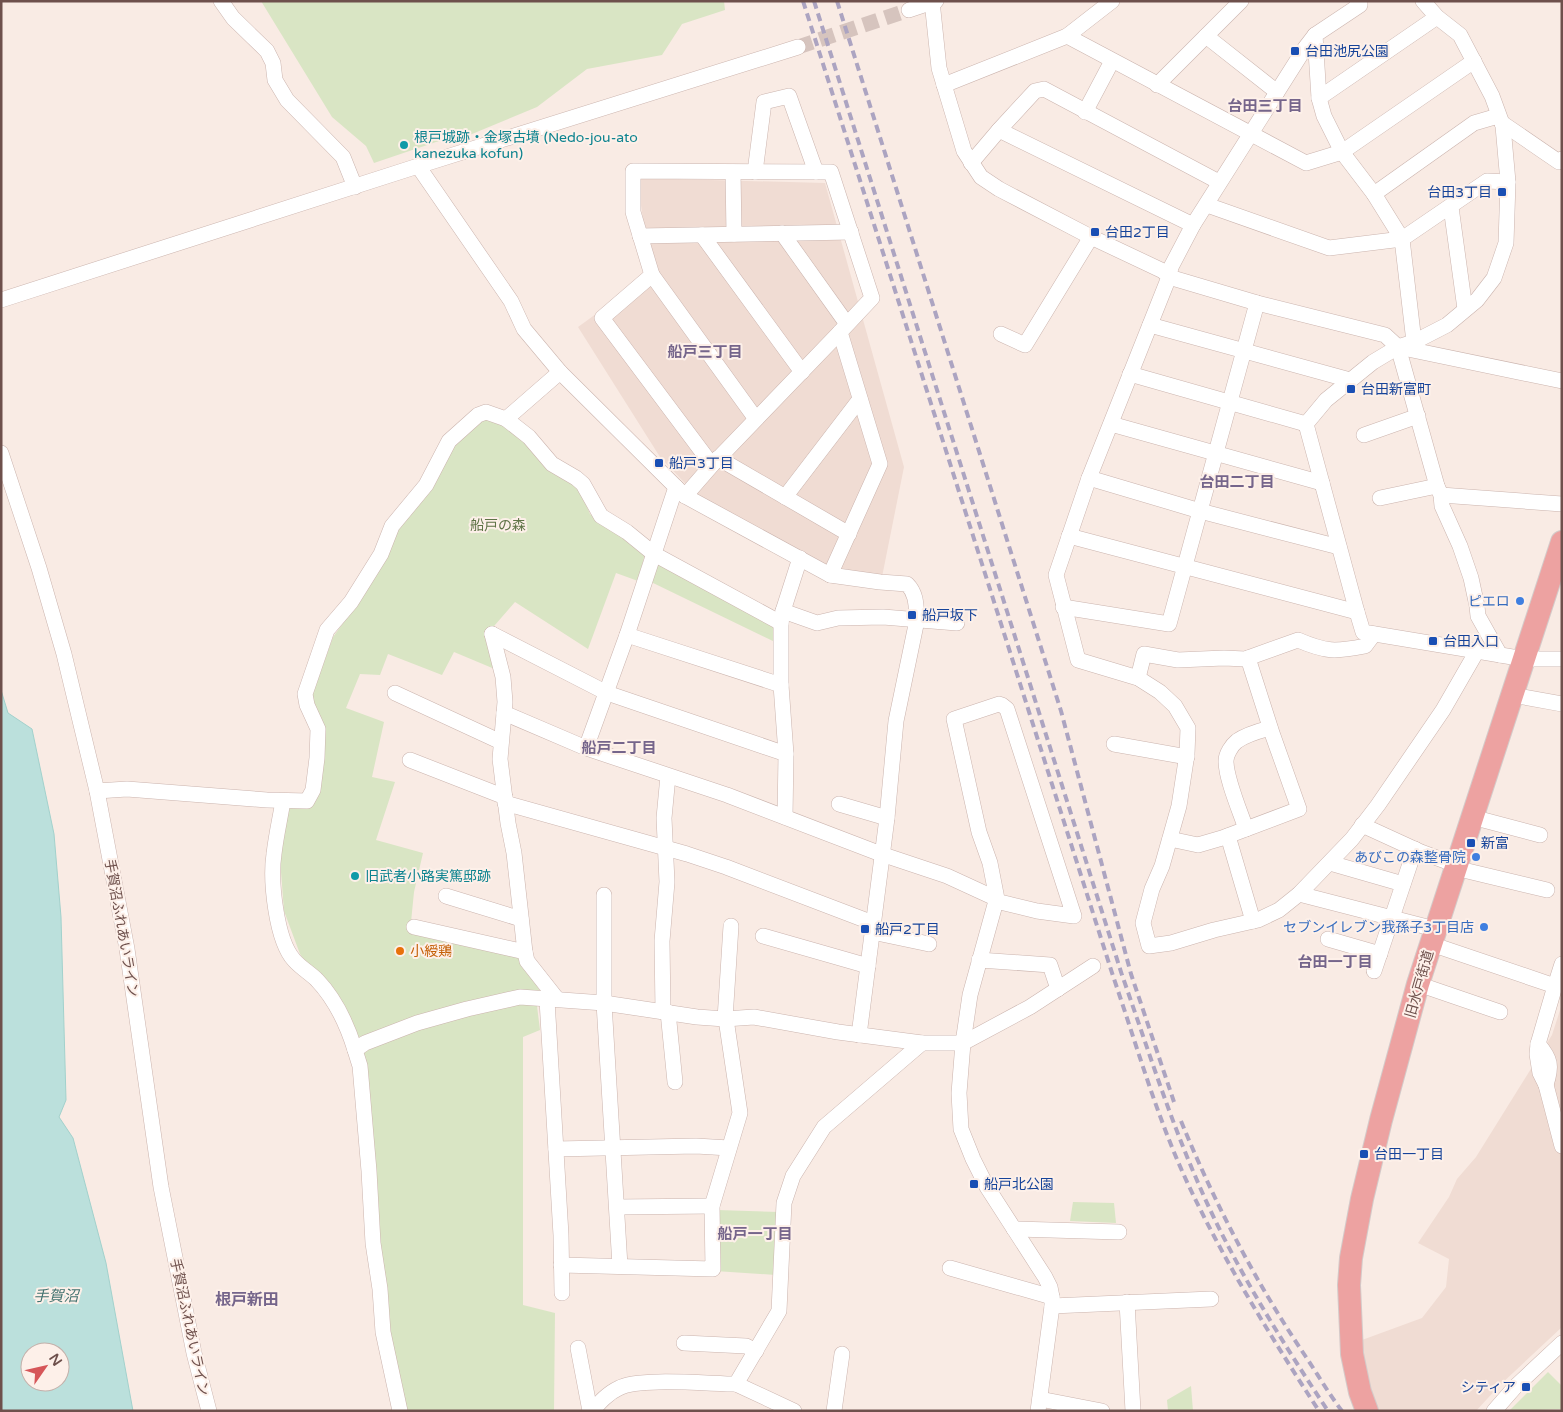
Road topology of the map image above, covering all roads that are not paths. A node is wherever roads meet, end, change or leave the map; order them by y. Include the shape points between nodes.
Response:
1 (221, 1) edge
2 (1112, 1) edge
3 (1240, 1) edge
4 (1423, 1) edge
5 (933, 2) edge
6 (1360, 2) edge
7 (909, 10) tunnel mouth
8 (1437, 17) junction
9 (1315, 35) junction
10 (1067, 36) junction
11 (1206, 36) junction
12 (798, 47) tunnel mouth
13 (1112, 61) junction
14 (1474, 61) junction
15 (944, 85) junction
16 (1157, 85) junction
17 (1277, 92) junction
18 (1320, 98) junction
19 (1085, 112) junction
20 (1500, 120) junction
21 (999, 130) junction
22 (1251, 135) junction
23 (1342, 152) junction
24 (1562, 159) edge
25 (971, 163) junction
26 (418, 166) junction
27 (733, 172) junction
28 (755, 172) junction
29 (816, 172) junction
30 (1219, 182) junction
31 (1508, 182) junction
32 (355, 187) junction
33 (1374, 194) junction
34 (1206, 205) junction
35 (1451, 206) junction
36 (1193, 225) junction
37 (851, 232) junction
38 (782, 233) junction
39 (702, 234) junction
40 (734, 234) junction
41 (640, 236) junction
42 (1091, 237) junction
43 (1402, 239) junction
44 (652, 274) junction
45 (1169, 277) junction
46 (1, 300) edge
47 (1257, 303) junction
48 (1465, 309) junction
49 (1150, 324) junction
50 (843, 328) junction
51 (1001, 334) dead end
52 (1414, 342) junction
53 (1398, 347) junction
54 (1244, 351) junction
55 (560, 372) junction
56 (802, 372) junction
57 (1130, 374) junction
58 (1350, 380) junction
59 (1562, 381) edge
60 (860, 399) junction
61 (1229, 402) junction
62 (1418, 416) junction
63 (506, 419) junction
64 (756, 419) junction
65 (1111, 424) junction
66 (1306, 424) junction
67 (1364, 435) dead end
68 (1, 453) edge
69 (1215, 453) junction
70 (715, 461) junction
71 (1089, 478) junction
72 (1322, 483) junction
73 (1439, 490) junction
74 (680, 491) junction
75 (785, 497) junction
76 (1380, 498) dead end
77 (1562, 504) edge
78 (1200, 511) junction
79 (849, 534) junction
80 (1069, 536) junction
81 (1562, 542) edge
82 (1340, 547) junction
83 (654, 554) junction
84 (800, 558) junction
85 (1558, 565) edge
86 (1185, 566) junction
87 (830, 575) junction
88 (1063, 607) junction
89 (1357, 612) junction
90 (782, 617) junction
91 (916, 620) junction
92 (957, 623) dead end
93 (1374, 634) junction
94 (627, 635) junction
95 (1477, 652) junction
96 (1500, 655) junction
97 (1248, 658) junction
98 (1524, 659) junction
99 (1562, 660) edge
100 (1138, 678) junction
101 (781, 685) junction
102 (395, 693) dead end
103 (607, 693) junction
104 (1513, 695) junction
105 (1562, 704) edge
106 (504, 713) junction
107 (1270, 728) junction
108 (501, 742) junction
109 (1114, 744) dead end
110 (586, 748) junction
111 (786, 754) junction
112 (1187, 757) junction
113 (410, 760) dead end
114 (668, 776) junction
115 (97, 791) junction
116 (505, 800) junction
117 (283, 801) junction
118 (838, 804) dead end
119 (1472, 817) junction
120 (785, 818) junction
121 (887, 818) junction
122 (1362, 825) junction
123 (1246, 829) junction
124 (1540, 835) dead end
125 (1228, 836) junction
126 (1170, 839) junction
127 (666, 848) junction
128 (1415, 849) junction
129 (881, 854) junction
130 (1330, 863) junction
131 (1456, 866) junction
132 (1403, 884) junction
133 (1547, 890) dead end
134 (1299, 894) junction
135 (604, 895) dead end
136 (446, 896) dead end
137 (996, 900) junction
138 (1392, 918) junction
139 (521, 919) junction
140 (1254, 921) junction
141 (731, 926) dead end
142 (414, 927) dead end
143 (872, 928) junction
144 (763, 936) dead end
145 (1433, 936) junction
146 (1328, 940) dead end
147 (929, 944) dead end
148 (525, 952) junction
149 (1380, 954) junction
150 (979, 960) junction
151 (1562, 964) edge
152 (868, 966) junction
153 (1093, 966) dead end
154 (1374, 971) dead end
155 (1418, 984) junction
156 (1555, 986) junction
157 (1058, 989) junction
158 (552, 1000) junction
159 (604, 1003) junction
160 (665, 1012) junction
161 (1500, 1012) dead end
162 (726, 1019) junction
163 (859, 1034) junction
164 (922, 1043) junction
165 (963, 1043) junction
166 (355, 1050) junction
167 (675, 1082) dead end
168 (1562, 1146) edge
169 (613, 1148) junction
170 (729, 1148) junction
171 (556, 1149) junction
172 (712, 1206) junction
173 (617, 1207) junction
174 (1014, 1229) junction
175 (1119, 1232) dead end
176 (562, 1264) junction
177 (620, 1266) junction
178 (950, 1268) dead end
179 (562, 1293) dead end
180 (1211, 1299) dead end
181 (1052, 1302) junction
182 (1128, 1302) junction
183 (684, 1343) dead end
184 (1562, 1343) edge
185 (578, 1348) dead end
186 (756, 1351) junction
187 (842, 1354) dead end
188 (736, 1384) junction
189 (1039, 1405) edge
190 (1367, 1409) edge
191 (208, 1411) edge
192 (400, 1411) edge
193 (591, 1411) edge
194 (794, 1411) edge
195 (834, 1411) edge
196 (1102, 1411) edge
197 (1134, 1411) edge
198 (1494, 1411) edge

1 - 32 street via 233,18 267,51 273,63 275,80 287,100 343,157
2 - 10 street
3 - 11 street
4 - 8 street
5 - 7 street
5 - 15 street via 939,68
6 - 9 street
8 - 14 street via 1460,36
8 - 18 street
9 - 17 street
9 - 18 street
10 - 13 street
10 - 15 street
11 - 16 street
11 - 17 street
12 - 26 street
13 - 16 street
13 - 19 street
14 - 20 street
14 - 23 street
15 - 25 street via 964,151
16 - 22 street
17 - 22 street
18 - 23 street via 1324,116
19 - 21 street via 1044,89 1035,91
19 - 30 street
20 - 24 street via 1559,162
20 - 31 street
20 - 33 street via 1474,123
21 - 25 street
21 - 36 street
22 - 23 street via 1306,163
22 - 30 street
23 - 33 street
25 - 42 street via 981,177 999,190
26 - 32 street
26 - 55 street via 511,301 524,329
27 - 28 street
27 - 40 street
27 - 41 street via 633,172 633,212
28 - 29 street
28 - 29 street via 764,102 789,96
29 - 37 street via 831,172
30 - 34 street
31 - 35 street via 1487,181
31 - 48 street via 1506,243 1494,278 1477,300
32 - 46 street
33 - 43 street
34 - 36 street
34 - 43 street via 1329,248
35 - 43 street
35 - 48 street
36 - 45 street
37 - 38 street
37 - 50 street via 872,298
38 - 40 street
38 - 50 street
39 - 40 street
39 - 41 street
39 - 56 street
41 - 44 street
42 - 45 street via 1163,271
42 - 51 street via 1025,345
43 - 52 street
44 - 64 street
44 - 70 street via 602,318
45 - 47 street
45 - 49 street
47 - 53 street via 1385,335
47 - 54 street
48 - 52 street via 1447,325
49 - 54 street
49 - 57 street
50 - 56 street
50 - 60 street
52 - 53 street
53 - 58 street
53 - 59 street
53 - 62 street
54 - 58 street
54 - 61 street
55 - 63 street
55 - 74 street
56 - 64 street
57 - 61 street
57 - 65 street
58 - 66 street via 1326,400
60 - 75 street
60 - 79 street via 880,464
61 - 66 street
61 - 69 street
62 - 67 street
62 - 73 street
63 - 83 street via 528,437 552,464 583,484 601,516
63 - 117 street via 486,412 449,440 426,485 392,526 381,554 351,602 327,630 305,694 318,729 312,790 308,801
64 - 70 street
65 - 69 street
65 - 71 street
66 - 72 street
68 - 115 street, 手賀沼ふれあいライン via 64,654
69 - 72 street
69 - 78 street
70 - 74 street
70 - 75 street
71 - 78 street
71 - 80 street
72 - 82 street
73 - 76 street
73 - 77 street
73 - 96 street via 1442,506 1471,578 1478,616
74 - 83 street
74 - 84 street
75 - 79 street
78 - 82 street
78 - 86 street
79 - 87 street
80 - 86 street
80 - 88 street via 1056,575
81 - 85 highway, 旧水戸街道
82 - 89 street
83 - 90 street
83 - 94 street
84 - 87 street
84 - 90 street
85 - 98 highway, 旧水戸街道
86 - 88 street via 1169,624
86 - 89 street
87 - 91 street via 907,584 915,596
88 - 100 street via 1078,660
89 - 93 street via 1363,632
90 - 91 street via 817,623 838,618
90 - 101 street
91 - 92 street
91 - 121 street via 896,721
93 - 95 street
93 - 97 street via 1365,646 1341,651 1319,649 1298,640
94 - 101 street
94 - 103 street
95 - 96 street
95 - 122 street via 1443,710
96 - 98 street
97 - 100 street via 1178,660 1144,654
97 - 107 street
98 - 99 street
98 - 104 highway, 旧水戸街道
100 - 112 street via 1175,706 1188,728
101 - 111 street
102 - 108 street
103 - 106 street via 492,634 503,677
103 - 110 street
103 - 111 street
104 - 105 street
104 - 119 highway, 旧水戸街道
106 - 108 street
106 - 110 street
107 - 123 street via 1238,741 1230,748 1226,759
107 - 123 street via 1299,809
108 - 116 street
109 - 112 street
110 - 114 street
111 - 120 street
112 - 126 street
113 - 116 street
114 - 120 street
114 - 127 street via 664,818
115 - 117 street via 127,789
115 - 191 street, 手賀沼ふれあいライン via 127,949 161,1187
116 - 127 street
116 - 139 street
117 - 166 street via 273,856 276,914 282,939 294,961 327,991 344,1019
118 - 121 street
119 - 124 street
119 - 131 highway, 旧水戸街道
120 - 129 street
121 - 129 street
122 - 128 street
122 - 130 street
123 - 125 street
125 - 126 street via 1198,845
125 - 140 street
126 - 140 street via 1143,923 1149,946
127 - 143 street via 726,867
127 - 160 street via 662,941
128 - 131 street
128 - 132 street
129 - 137 street via 947,876
129 - 143 street
130 - 132 street
130 - 134 street
131 - 133 street
131 - 145 highway, 旧水戸街道
132 - 138 street
134 - 138 street
134 - 140 street via 1279,910
135 - 159 street
136 - 139 street
137 - 137 street via 954,718 999,704 1007,709 1074,916 1037,912
137 - 150 street
138 - 145 street
138 - 149 street
139 - 148 street
141 - 162 street
142 - 148 street
143 - 147 street
143 - 152 street
144 - 152 street
145 - 155 highway, 旧水戸街道
145 - 156 street
146 - 149 street
148 - 158 street via 527,961
149 - 154 street
150 - 157 street via 1050,965
150 - 165 street
151 - 156 street
152 - 163 street
153 - 157 street
155 - 161 street
155 - 190 highway, 旧水戸街道 via 1381,1120 1351,1258 1352,1354
156 - 168 street via 1537,1054
157 - 165 street
158 - 159 street
158 - 166 street via 520,997 467,1009 417,1023
158 - 171 street
159 - 160 street
159 - 169 street
160 - 162 street
160 - 167 street
162 - 163 street via 754,1018
162 - 170 street via 740,1113
163 - 164 street
164 - 165 street
164 - 186 street via 824,1128 793,1176 784,1203 779,1311
165 - 174 street via 959,1093 961,1129 987,1187
166 - 192 street via 360,1066 383,1332
169 - 170 street
169 - 171 street
169 - 173 street
170 - 172 street
171 - 176 street
172 - 173 street
172 - 177 street via 713,1269
173 - 177 street
174 - 175 street
174 - 181 street via 1045,1277
176 - 177 street
176 - 179 street
178 - 181 street
180 - 182 street
181 - 182 street
181 - 189 street
182 - 197 street
183 - 186 street via 746,1346
184 - 198 street
185 - 193 street
186 - 188 street
187 - 195 street
188 - 193 street via 630,1384 609,1394
188 - 194 street
189 - 196 street

